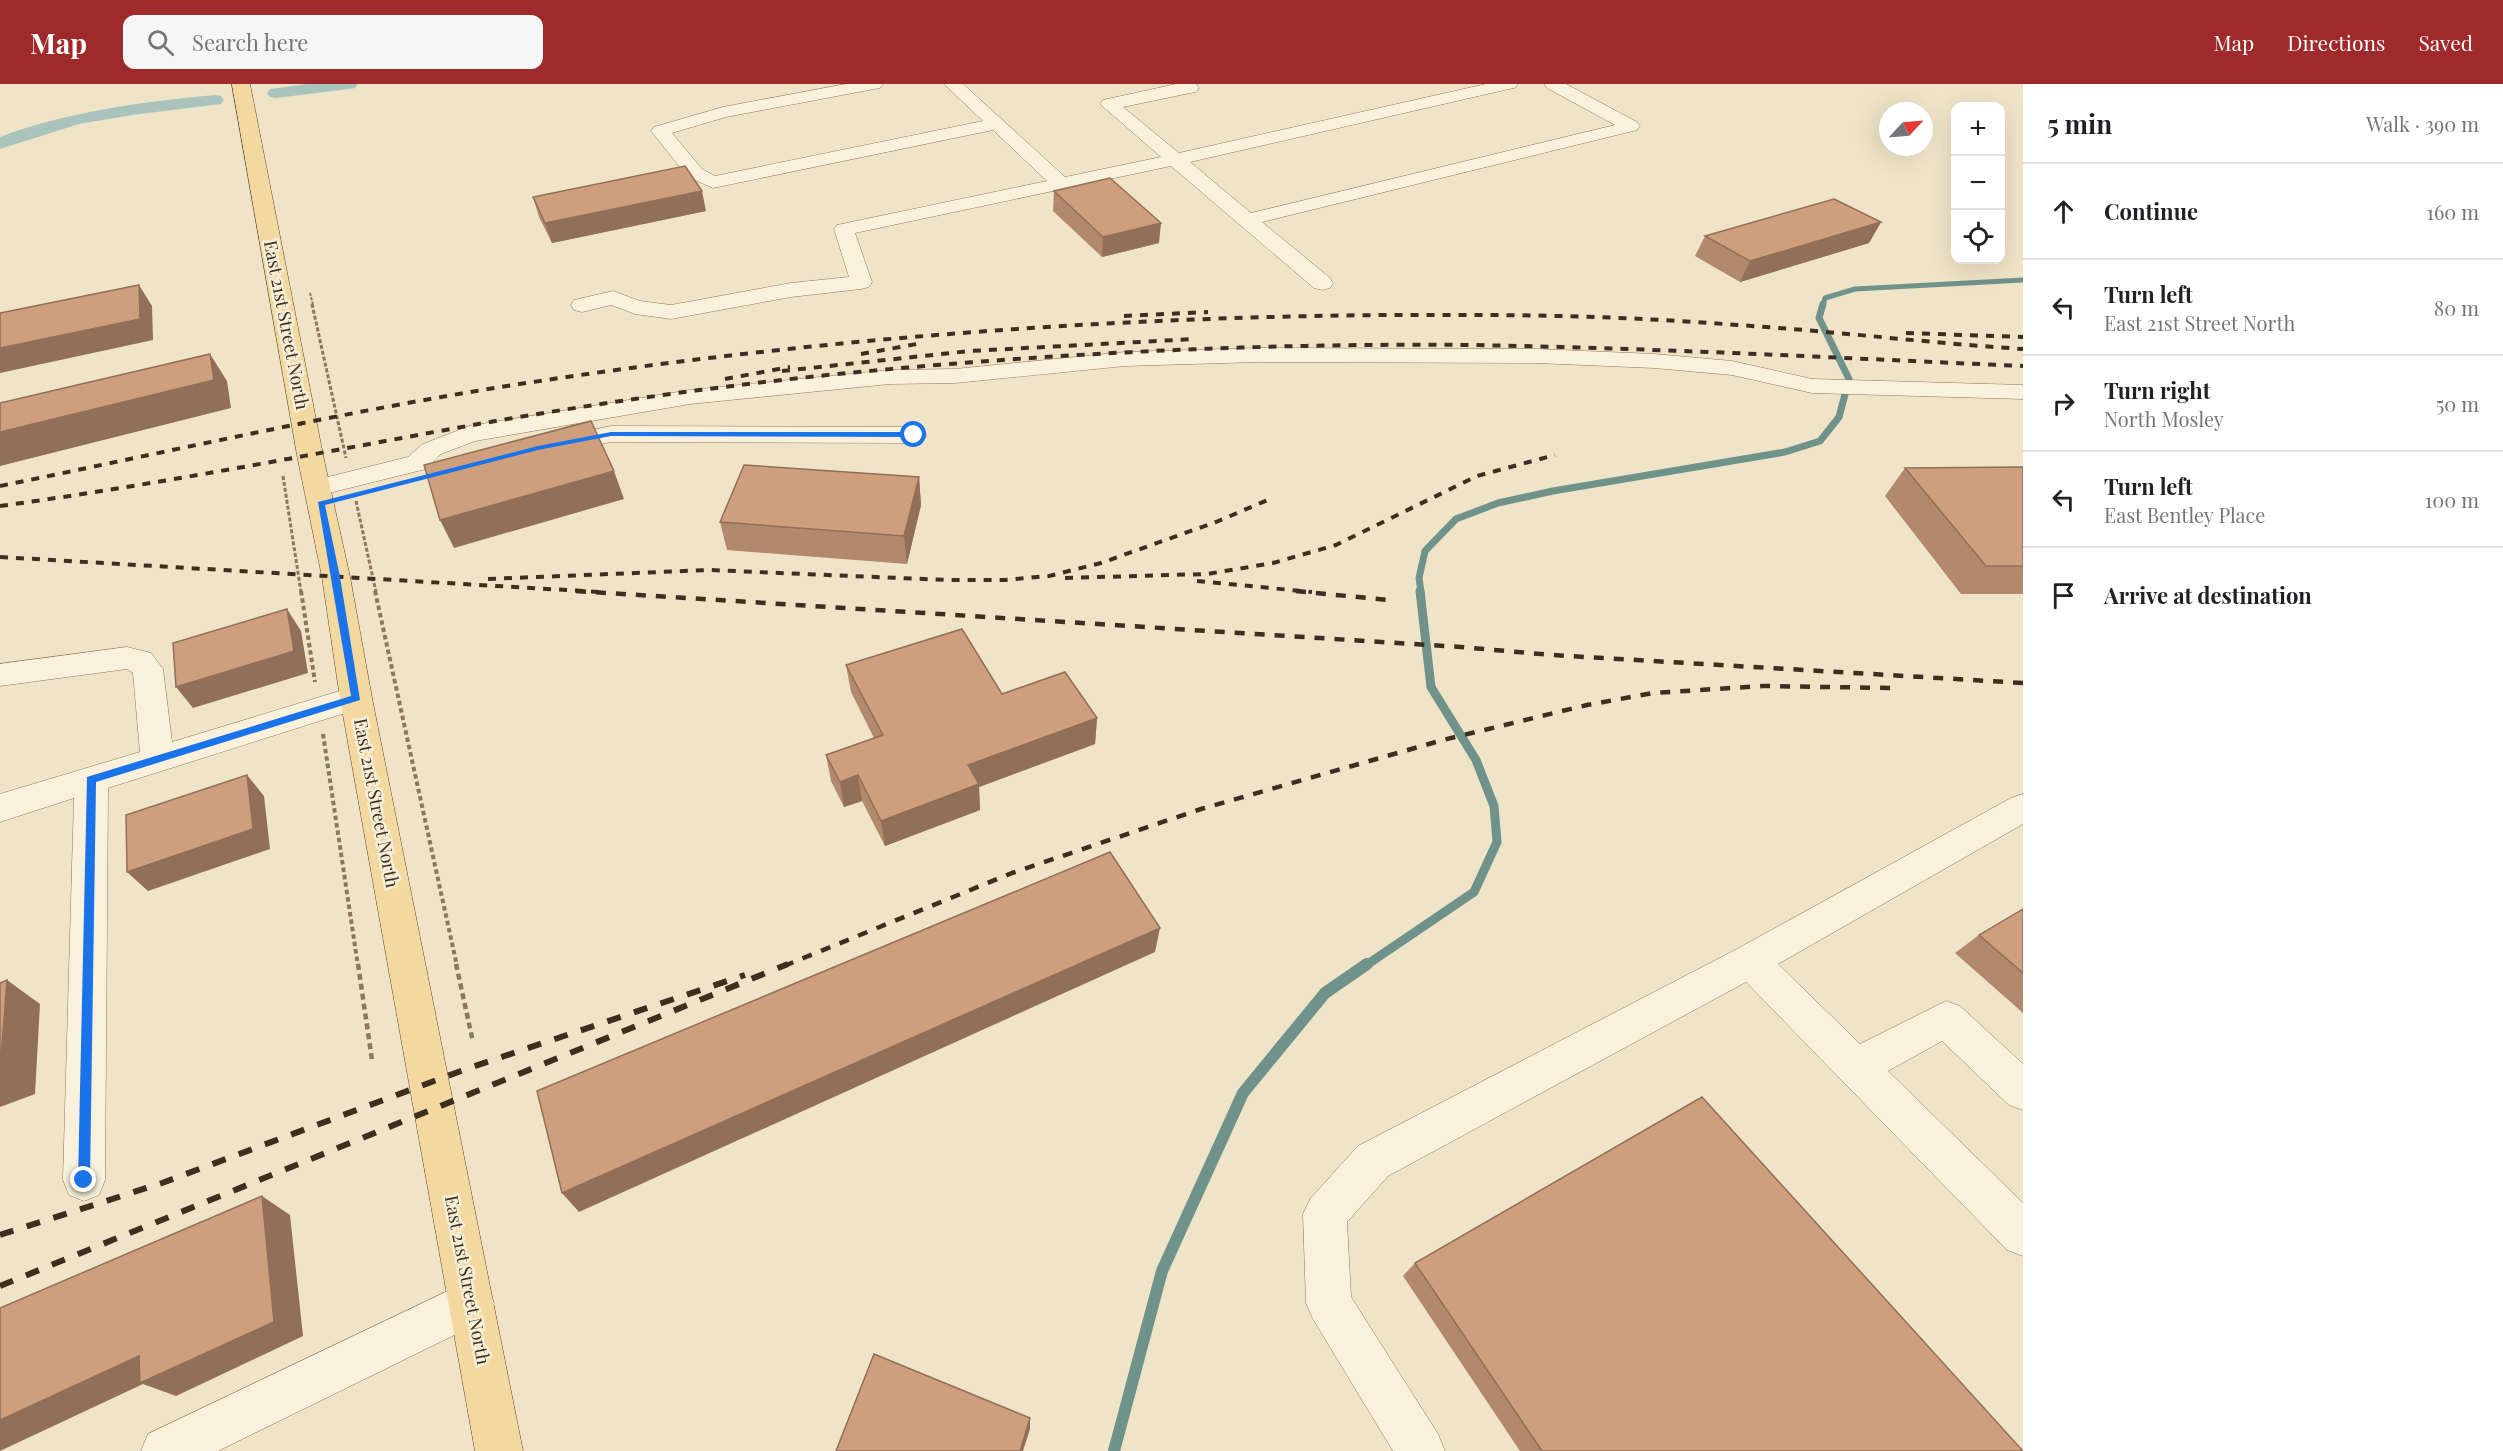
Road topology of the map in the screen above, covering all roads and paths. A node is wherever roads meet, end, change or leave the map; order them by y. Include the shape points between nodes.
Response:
1 (241, 84) edge
2 (874, 84) edge
3 (953, 84) edge
4 (1209, 84) edge
5 (1509, 84) edge
6 (1553, 84) edge
7 (1188, 86) edge
8 (996, 124) junction
9 (1174, 159) junction
10 (1061, 183) junction
11 (1246, 220) junction
12 (1322, 283) dead end
13 (308, 284) dead end
14 (582, 305) dead end
15 (2023, 392) edge
16 (914, 435) dead end
17 (526, 451) edge
18 (446, 472) edge
19 (282, 473) dead end
20 (352, 487) junction
21 (319, 496) junction
22 (0, 675) edge
23 (356, 698) junction
24 (319, 709) junction
25 (157, 759) junction
26 (91, 780) junction
27 (0, 808) edge
28 (2023, 808) edge
29 (1750, 961) junction
30 (473, 1042) dead end
31 (372, 1060) dead end
32 (1857, 1067) junction
33 (2023, 1090) edge
34 (84, 1180) dead end
35 (2023, 1234) edge
36 (471, 1303) junction
37 (165, 1451) edge
38 (499, 1451) edge
39 (1421, 1451) edge

1 - 21 main road, East 21st Street North
2 - 8 street via 723,112 660,131 695,173 713,182
3 - 8 street
4 - 7 street
5 - 9 street
6 - 11 street via 1630,126
7 - 9 street via 1109,104
8 - 10 street
9 - 10 street
9 - 11 street
10 - 14 street via 844,229 861,282 791,290 671,312 635,307 613,298
11 - 12 street
13 - 20 path
15 - 20 street via 1812,386 1732,369 1537,356 1125,358 690,398 469,434 432,449 417,463
16 - 17 street via 611,434
18 - 20 street
19 - 24 path
20 - 21 street
20 - 30 path
21 - 23 main road, East 21st Street North
22 - 25 street via 127,658 140,661 148,669
23 - 24 street
23 - 36 main road, East 21st Street North
24 - 25 street
24 - 31 path
25 - 26 street
26 - 27 street
26 - 34 street
28 - 29 street
29 - 32 street
29 - 39 street via 1372,1161 1325,1214 1329,1303
32 - 33 street via 1946,1019
32 - 35 street
36 - 37 street
36 - 38 main road, East 21st Street North

